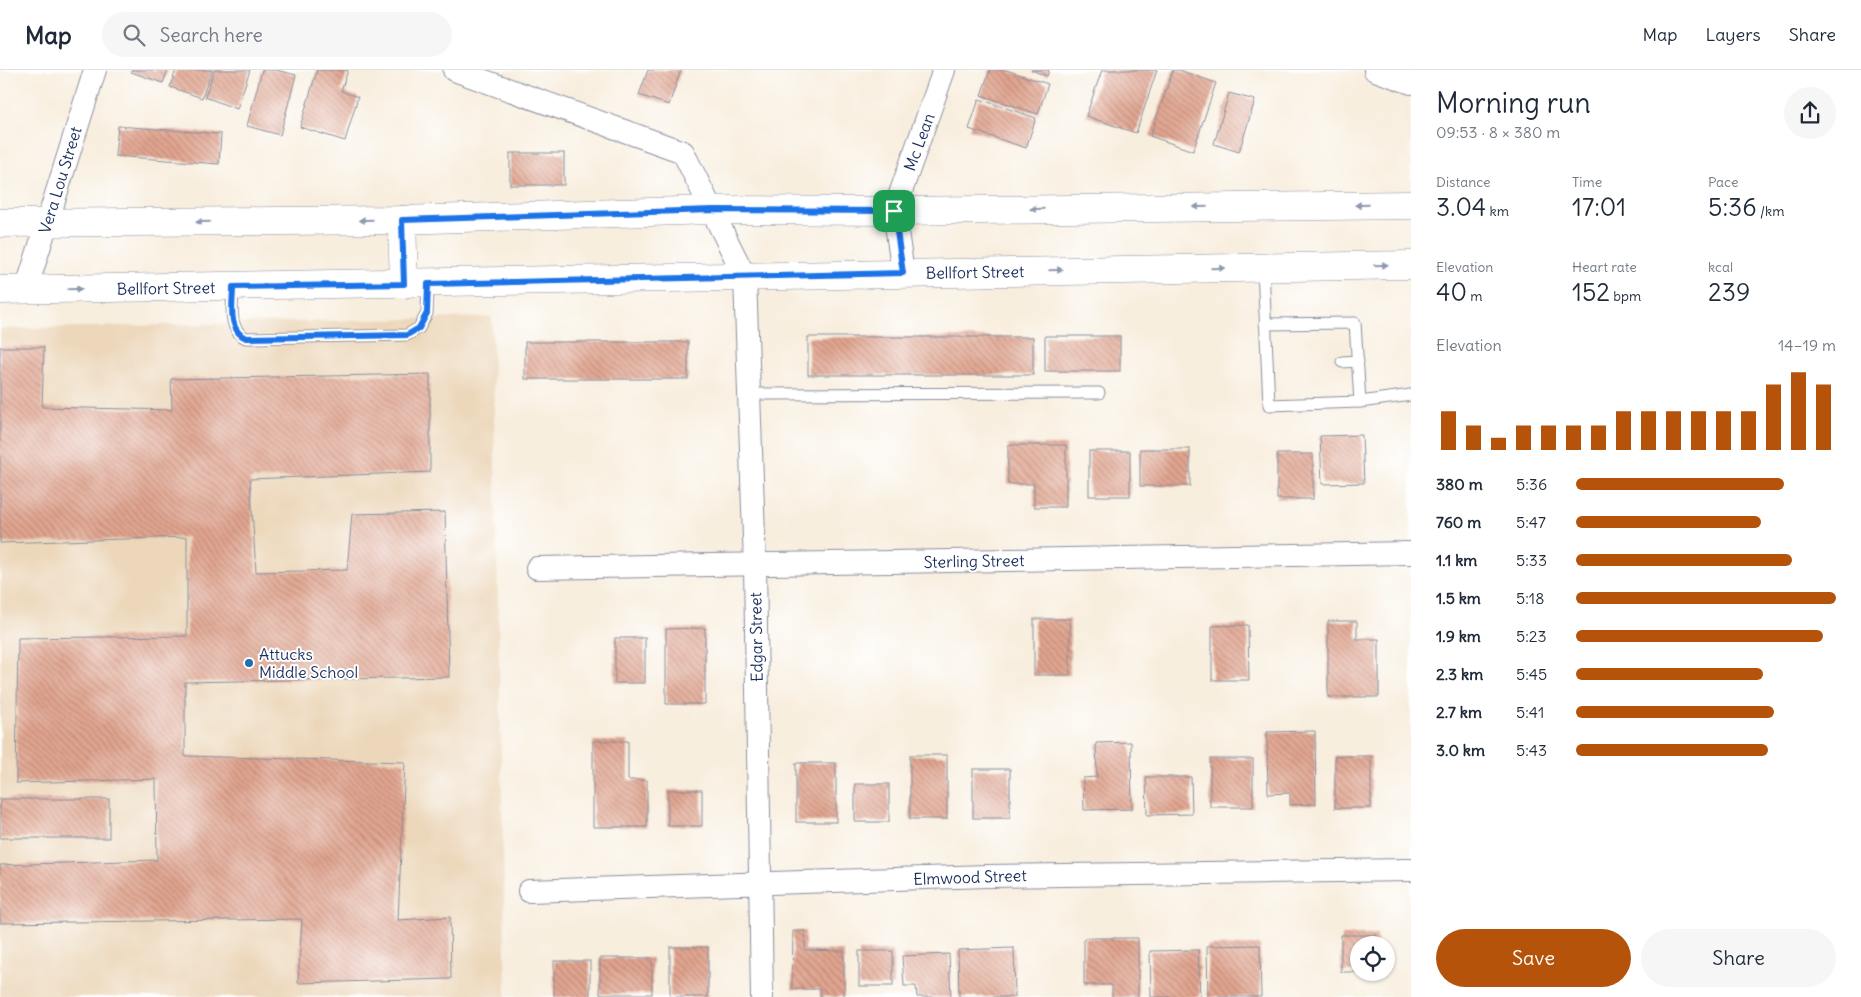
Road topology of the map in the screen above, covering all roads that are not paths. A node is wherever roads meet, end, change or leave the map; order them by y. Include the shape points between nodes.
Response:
1 (95, 70) edge
2 (454, 70) edge
3 (944, 70) edge
4 (1375, 70) edge
5 (1411, 83) edge
6 (1411, 205) edge
7 (712, 210) junction
8 (894, 211) junction
9 (402, 220) junction
10 (0, 223) edge
11 (47, 223) junction
12 (1411, 265) edge
13 (1263, 267) junction
14 (903, 273) junction
15 (744, 277) junction
16 (416, 284) junction
17 (233, 287) junction
18 (13, 290) edge
19 (1265, 324) junction
20 (1358, 361) junction
21 (1342, 362) dead end
22 (1099, 393) dead end
23 (749, 394) junction
24 (1411, 395) edge
25 (1360, 402) junction
26 (1411, 553) edge
27 (755, 566) junction
28 (537, 568) dead end
29 (1411, 870) edge
30 (759, 884) junction
31 (529, 891) dead end
32 (762, 997) edge

1 - 11 street, Vera Lou Street
2 - 7 street via 684,152
3 - 8 street, Mc Lean
4 - 5 street
6 -> 8 main road
7 - 8 main road
7 - 9 main road
7 - 15 street
8 - 14 street, Mc Lean
9 -> 11 main road
9 - 16 main road
10 - 11 main road
11 - 18 street, Vera Lou Street
13 -> 12 main road, Bellfort Street
14 -> 13 main road, Bellfort Street
13 - 19 lane
14 - 15 main road, Bellfort Street
15 - 16 main road, Bellfort Street
15 - 23 street, Edgar Street
16 - 17 main road, Bellfort Street
16 - 17 lane via 427,313 419,328 407,335 246,338 239,335 233,325
18 -> 17 main road, Bellfort Street
19 - 20 lane via 1355,322
19 - 25 lane via 1273,366 1269,405
20 - 21 lane
20 - 25 lane
22 - 23 lane
23 - 27 street, Edgar Street
24 - 25 lane
26 - 27 street, Sterling Street
27 - 28 street, Sterling Street
27 - 30 street, Edgar Street
29 - 30 street, Elmwood Street via 987,876
30 - 31 street, Elmwood Street
30 - 32 street, Edgar Street

